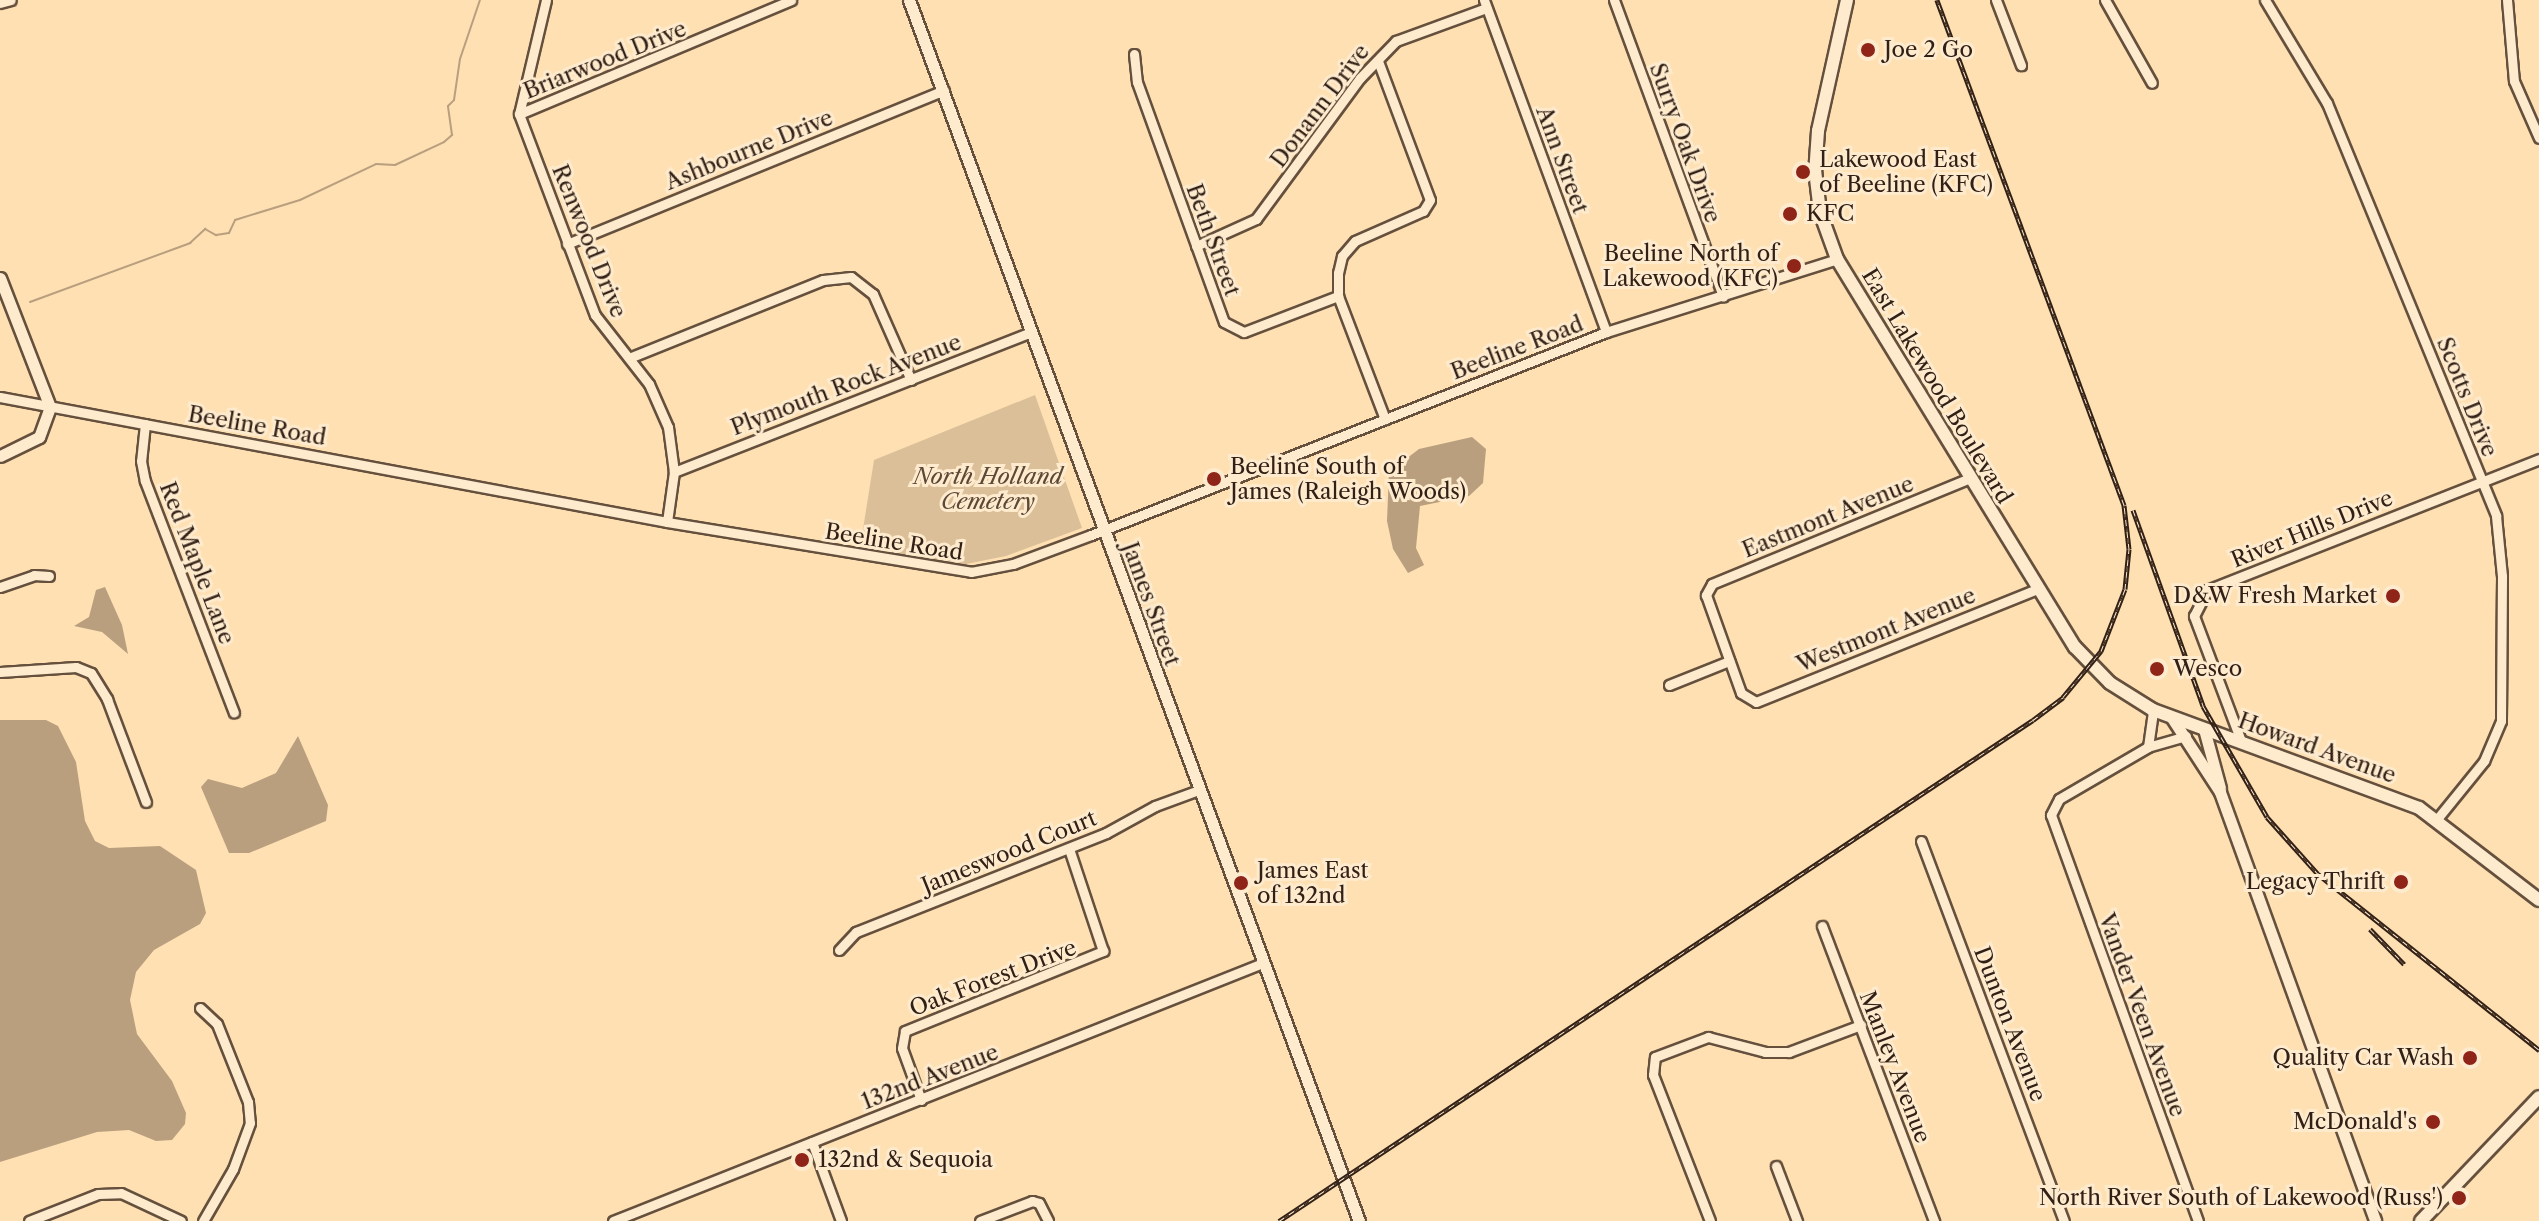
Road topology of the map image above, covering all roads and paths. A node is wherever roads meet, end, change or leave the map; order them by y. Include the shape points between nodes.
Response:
1 (11, 0) edge
2 (546, 0) edge
3 (791, 0) edge
4 (909, 0) edge
5 (1614, 0) edge
6 (1847, 0) edge
7 (1996, 0) edge
8 (2105, 0) edge
9 (2265, 0) edge
10 (2507, 0) edge
11 (0, 3) edge
12 (1485, 4) edge
13 (1134, 54) dead end
14 (1378, 61) junction
15 (2021, 65) dead end
16 (2152, 83) dead end
17 (944, 90) junction
18 (519, 114) junction
19 (2539, 138) edge
20 (567, 244) junction
21 (1196, 246) junction
22 (1837, 259) junction
23 (0, 278) edge
24 (1338, 296) junction
25 (1723, 297) junction
26 (1032, 332) junction
27 (1606, 332) junction
28 (629, 358) junction
29 (911, 380) junction
30 (0, 397) edge
31 (50, 407) junction
32 (1385, 419) junction
33 (145, 424) junction
34 (0, 456) edge
35 (2539, 459) edge
36 (674, 472) junction
37 (1970, 478) junction
38 (2482, 481) junction
39 (667, 522) junction
40 (1103, 530) junction
41 (49, 576) dead end
42 (0, 587) edge
43 (2037, 589) junction
44 (1729, 661) junction
45 (0, 672) edge
46 (1669, 685) dead end
47 (2153, 710) junction
48 (234, 713) dead end
49 (2177, 719) junction
50 (2204, 729) junction
51 (2186, 736) junction
52 (2241, 741) junction
53 (2148, 747) junction
54 (1196, 791) junction
55 (2220, 792) junction
56 (146, 802) dead end
57 (2437, 819) junction
58 (1921, 841) dead end
59 (1069, 849) junction
60 (2539, 900) edge
61 (1822, 926) dead end
62 (839, 950) dead end
63 (1260, 964) junction
64 (200, 1008) dead end
65 (1861, 1025) junction
66 (2539, 1097) edge
67 (921, 1100) junction
68 (812, 1142) junction
69 (1776, 1166) dead end
70 (29, 1221) edge
71 (181, 1221) edge
72 (203, 1221) edge
73 (613, 1221) edge
74 (841, 1221) edge
75 (980, 1221) edge
76 (1048, 1221) edge
77 (1359, 1221) edge
78 (1710, 1221) edge
79 (1797, 1221) edge
80 (1934, 1221) edge
81 (2064, 1221) edge
82 (2198, 1221) edge
83 (2375, 1221) edge
84 (2421, 1221) edge

1 - 11 street
2 - 18 street, Renwood Drive
3 - 18 street, Briarwood Drive
4 - 17 street, James Street
5 - 25 street, Surry Oak Drive
6 - 22 main road, East Lakewood Boulevard via 1818,131 1815,170 1820,212
7 - 15 street
8 - 16 street
9 - 38 street, Scotts Drive via 2327,103
10 - 19 street via 2514,81
12 - 14 street, Donann Drive via 1396,41
12 - 27 street, Ann Street
13 - 21 street, Beth Street via 1137,82
14 - 21 street, Donann Drive via 1256,219
14 - 24 street via 1430,200 1423,211 1347,248 1338,273
17 - 20 street, Ashbourne Drive
17 - 26 street, James Street
18 - 20 street, Renwood Drive
20 - 28 street, Renwood Drive via 595,315
21 - 24 street, Beth Street via 1219,311 1233,328 1244,332
22 - 25 street, Beeline Road
22 - 37 main road, East Lakewood Boulevard
23 - 31 street
24 - 32 street
25 - 27 street, Beeline Road
26 - 29 street, Plymouth Rock Avenue
26 - 40 street, James Street
27 - 32 street, Beeline Road
28 - 29 street via 823,280 851,277 873,294
28 - 36 street, Renwood Drive via 660,407
29 - 36 street, Plymouth Rock Avenue
30 - 31 street, Beeline Road
31 - 33 street, Beeline Road
31 - 34 street via 39,437
32 - 40 street, Beeline Road
33 - 39 street, Beeline Road
33 - 48 street, Red Maple Lane via 145,481
35 - 38 street, River Hills Drive
36 - 39 street, Renwood Drive
37 - 43 main road, East Lakewood Boulevard
37 - 44 street, Eastmont Avenue via 1712,584 1706,595
38 - 52 street, River Hills Drive via 2198,598 2194,616
38 - 57 street, Scotts Drive via 2501,547 2502,711 2490,750
39 - 40 street, Beeline Road via 951,572 1013,564
40 - 54 street, James Street
41 - 42 street via 34,575
43 - 44 street, Westmont Avenue via 1748,701
43 - 47 main road, East Lakewood Boulevard via 2091,666
44 - 46 street
45 - 56 street via 76,667 91,673 107,699
47 - 49 main road, East Lakewood Boulevard
47 - 53 street
49 - 50 main road, Howard Avenue
49 - 51 street
50 - 52 main road, Howard Avenue
50 - 55 street
51 - 53 street
51 - 55 street
52 - 57 main road, Howard Avenue via 2376,788
53 - 82 street, Vander Veen Avenue via 2059,799 2051,822
54 - 59 street, Jameswood Court
54 - 63 street, James Street
55 - 83 street
57 - 60 main road, Howard Avenue
58 - 81 street, Dunton Avenue
59 - 62 street, Jameswood Court via 856,932
59 - 67 street, Oak Forest Drive via 1103,951 905,1031 902,1048
61 - 65 street, Manley Avenue
63 - 67 street, 132nd Avenue
63 - 77 street, James Street
64 - 72 street via 217,1024 248,1102 250,1123 239,1157
65 - 78 street via 1789,1052 1765,1052 1708,1037 1655,1057 1651,1064
65 - 80 street, Manley Avenue
66 - 84 main road
67 - 68 street, 132nd Avenue
68 - 73 street, 132nd Avenue
68 - 74 street
69 - 79 street
70 - 71 street via 98,1194 121,1193
75 - 76 street via 1022,1204 1039,1203

